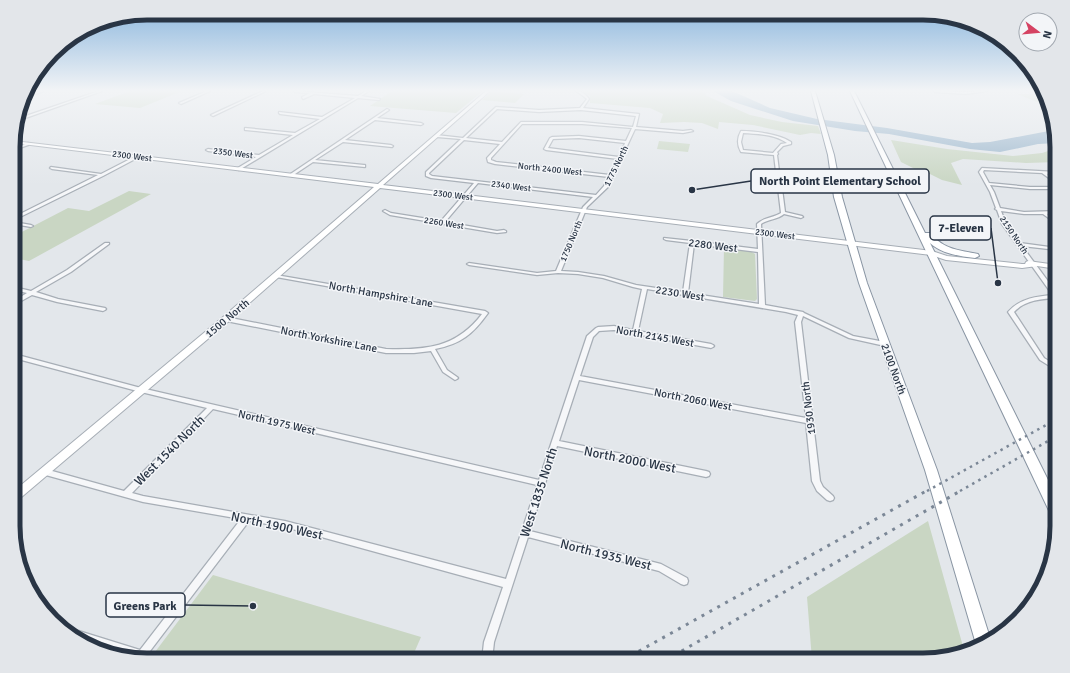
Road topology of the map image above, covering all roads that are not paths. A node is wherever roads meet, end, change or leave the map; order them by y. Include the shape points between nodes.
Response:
1 (315, 122) edge
2 (369, 122) edge
3 (406, 122) edge
4 (452, 122) edge
5 (481, 122) edge
6 (636, 122) edge
7 (822, 122) edge
8 (868, 122) edge
9 (421, 124) dead end
10 (634, 127) junction
11 (246, 129) dead end
12 (691, 131) dead end
13 (295, 134) junction
14 (437, 136) junction
15 (463, 139) junction
16 (343, 141) junction
17 (627, 142) junction
18 (20, 143) edge
19 (503, 143) junction
20 (29, 144) junction
21 (390, 146) dead end
22 (20, 147) edge
23 (208, 150) dead end
24 (776, 154) junction
25 (259, 156) junction
26 (138, 157) junction
27 (619, 158) junction
28 (312, 161) junction
29 (364, 166) dead end
30 (52, 168) dead end
31 (238, 169) junction
32 (778, 172) junction
33 (1044, 173) junction
34 (1050, 173) edge
35 (103, 175) junction
36 (291, 175) junction
37 (611, 176) junction
38 (835, 178) junction
39 (1050, 178) edge
40 (477, 182) junction
41 (989, 184) junction
42 (379, 186) junction
43 (1050, 188) edge
44 (465, 196) junction
45 (596, 196) junction
46 (997, 209) junction
47 (584, 210) junction
48 (385, 211) dead end
49 (1043, 212) junction
50 (1050, 212) edge
51 (783, 213) junction
52 (20, 216) edge
53 (801, 217) dead end
54 (1050, 217) edge
55 (915, 218) junction
56 (442, 223) junction
57 (20, 225) edge
58 (31, 226) dead end
59 (504, 231) dead end
60 (760, 232) junction
61 (666, 239) dead end
62 (692, 242) junction
63 (107, 244) dead end
64 (851, 244) junction
65 (1019, 244) junction
66 (1050, 248) edge
67 (760, 251) junction
68 (932, 253) junction
69 (975, 256) junction
70 (469, 264) dead end
71 (1034, 265) junction
72 (1050, 266) edge
73 (558, 272) junction
74 (276, 276) junction
75 (1050, 286) edge
76 (645, 288) junction
77 (20, 290) edge
78 (30, 293) junction
79 (685, 294) junction
80 (1050, 296) edge
81 (20, 299) edge
82 (762, 306) junction
83 (103, 310) dead end
84 (485, 313) joint
85 (800, 313) junction
86 (226, 319) junction
87 (598, 329) joint
88 (635, 332) junction
89 (885, 344) junction
90 (711, 346) dead end
91 (433, 350) junction
92 (20, 358) edge
93 (1050, 363) edge
94 (576, 377) junction
95 (455, 378) dead end
96 (141, 390) junction
97 (212, 406) junction
98 (809, 421) junction
99 (554, 443) junction
100 (45, 472) junction
101 (706, 474) dead end
102 (541, 483) junction
103 (20, 492) edge
104 (126, 494) junction
105 (1050, 497) edge
106 (830, 498) dead end
107 (247, 517) junction
108 (525, 533) junction
109 (684, 581) dead end
110 (508, 584) junction
111 (982, 638) edge
112 (89, 639) edge
113 (123, 651) edge
114 (144, 653) edge
115 (488, 653) edge

1 - 13 street
2 - 16 street
3 - 9 street
4 - 14 main road, 1500 North
5 - 15 street
6 - 10 street, 1775 North
7 - 38 highway, 2100 North
8 - 55 highway
10 - 12 street
10 - 17 street, 1775 North
10 - 19 street via 582,123 520,124
11 - 13 street
13 - 25 street
14 - 15 street
14 - 42 main road, 1500 North
15 - 19 street
15 - 40 street, 2340 West via 427,175
16 - 21 street
16 - 28 street
17 - 27 street, 1775 North
17 - 27 street via 579,137 552,138 546,149
18 - 20 main road, 2300 West
19 - 37 street, North 2400 West via 489,161
20 - 22 street
20 - 26 main road, 2300 West
23 - 25 street, 2350 West
24 - 24 street via 778,148 790,143 776,137 742,132 742,151
24 - 32 street
25 - 31 street
26 - 31 main road, 2300 West
26 - 35 street
27 - 37 street, 1775 North
28 - 29 street
28 - 36 street
30 - 35 street
31 - 36 main road, 2300 West
32 - 38 street
32 - 51 street
33 - 34 street
33 - 39 street
33 - 41 street, 2150 North via 981,170
35 - 52 street
36 - 42 main road, 2300 West
37 - 45 street, 1775 North via 606,187
38 - 64 highway, 2100 North
40 - 44 street
40 - 45 street, 2340 West
41 - 43 street
41 - 46 street, 2150 North
42 - 44 main road, 2300 West
42 - 74 main road, 1500 North
44 - 47 main road, 2300 West
44 - 56 street
45 - 47 street, 1775 North
46 - 49 street
46 - 65 street, 2150 North via 1004,224
47 - 60 main road, 2300 West
47 - 73 street, 1750 North
48 - 56 street, 2260 West
49 - 50 street
49 - 54 street
51 - 53 street
51 - 60 street via 761,222
55 - 68 highway
55 - 69 highway via 937,246 948,251
56 - 59 street, 2260 West
57 - 58 street
60 - 64 main road, 2300 West
60 - 67 street
61 - 62 street, 2280 West
62 - 67 street, 2280 West
62 - 79 street
63 - 78 street
64 - 68 main road, 2300 West
64 - 89 highway, 2100 North
65 - 66 street
65 - 71 street, 2150 North
67 - 82 street
68 - 69 main road
68 - 71 main road via 965,260
68 - 105 highway
69 - 71 main road
70 - 73 street, 2230 West via 537,274
71 - 72 main road
71 - 75 street, 2150 North
73 - 76 street, 2230 West via 600,276
74 - 84 street, North Hampshire Lane
74 - 86 main road, 1500 North
76 - 79 street, 2230 West
76 - 88 street
77 - 78 street
78 - 81 street
78 - 83 street
79 - 82 street, 2230 West
80 - 93 street via 1014,307 1011,312 1038,354
82 - 85 street, 2230 West
84 - 91 street, North Yorkshire Lane via 469,332
85 - 89 street, 2230 West via 851,337
85 - 98 street, 1930 North via 798,322
86 - 91 street, North Yorkshire Lane via 386,350
86 - 96 main road, 1500 North
87 - 88 street, North 2145 West via 614,328
87 - 94 street, West 1835 North via 590,336
88 - 90 street, North 2145 West
89 - 111 highway, 2100 North via 931,470
91 - 95 street via 446,371
92 - 96 street, North 1975 West
94 - 98 street, North 2060 West
94 - 99 street, West 1835 North
96 - 97 street, North 1975 West
96 - 100 main road, 1500 North
97 - 102 street, North 1975 West
97 - 104 street, West 1540 North
98 - 106 street, 1930 North via 816,480 820,489
99 - 101 street, North 2000 West
99 - 102 street, West 1835 North
100 - 103 main road, 1500 North
100 - 104 street, North 1900 West
102 - 108 street, West 1835 North
104 - 107 street, North 1900 West
107 - 110 street, North 1900 West via 285,524
107 - 114 street
108 - 109 street, North 1935 West via 661,568
108 - 110 street, West 1835 North
110 - 115 street, West 1835 North
112 - 113 street

